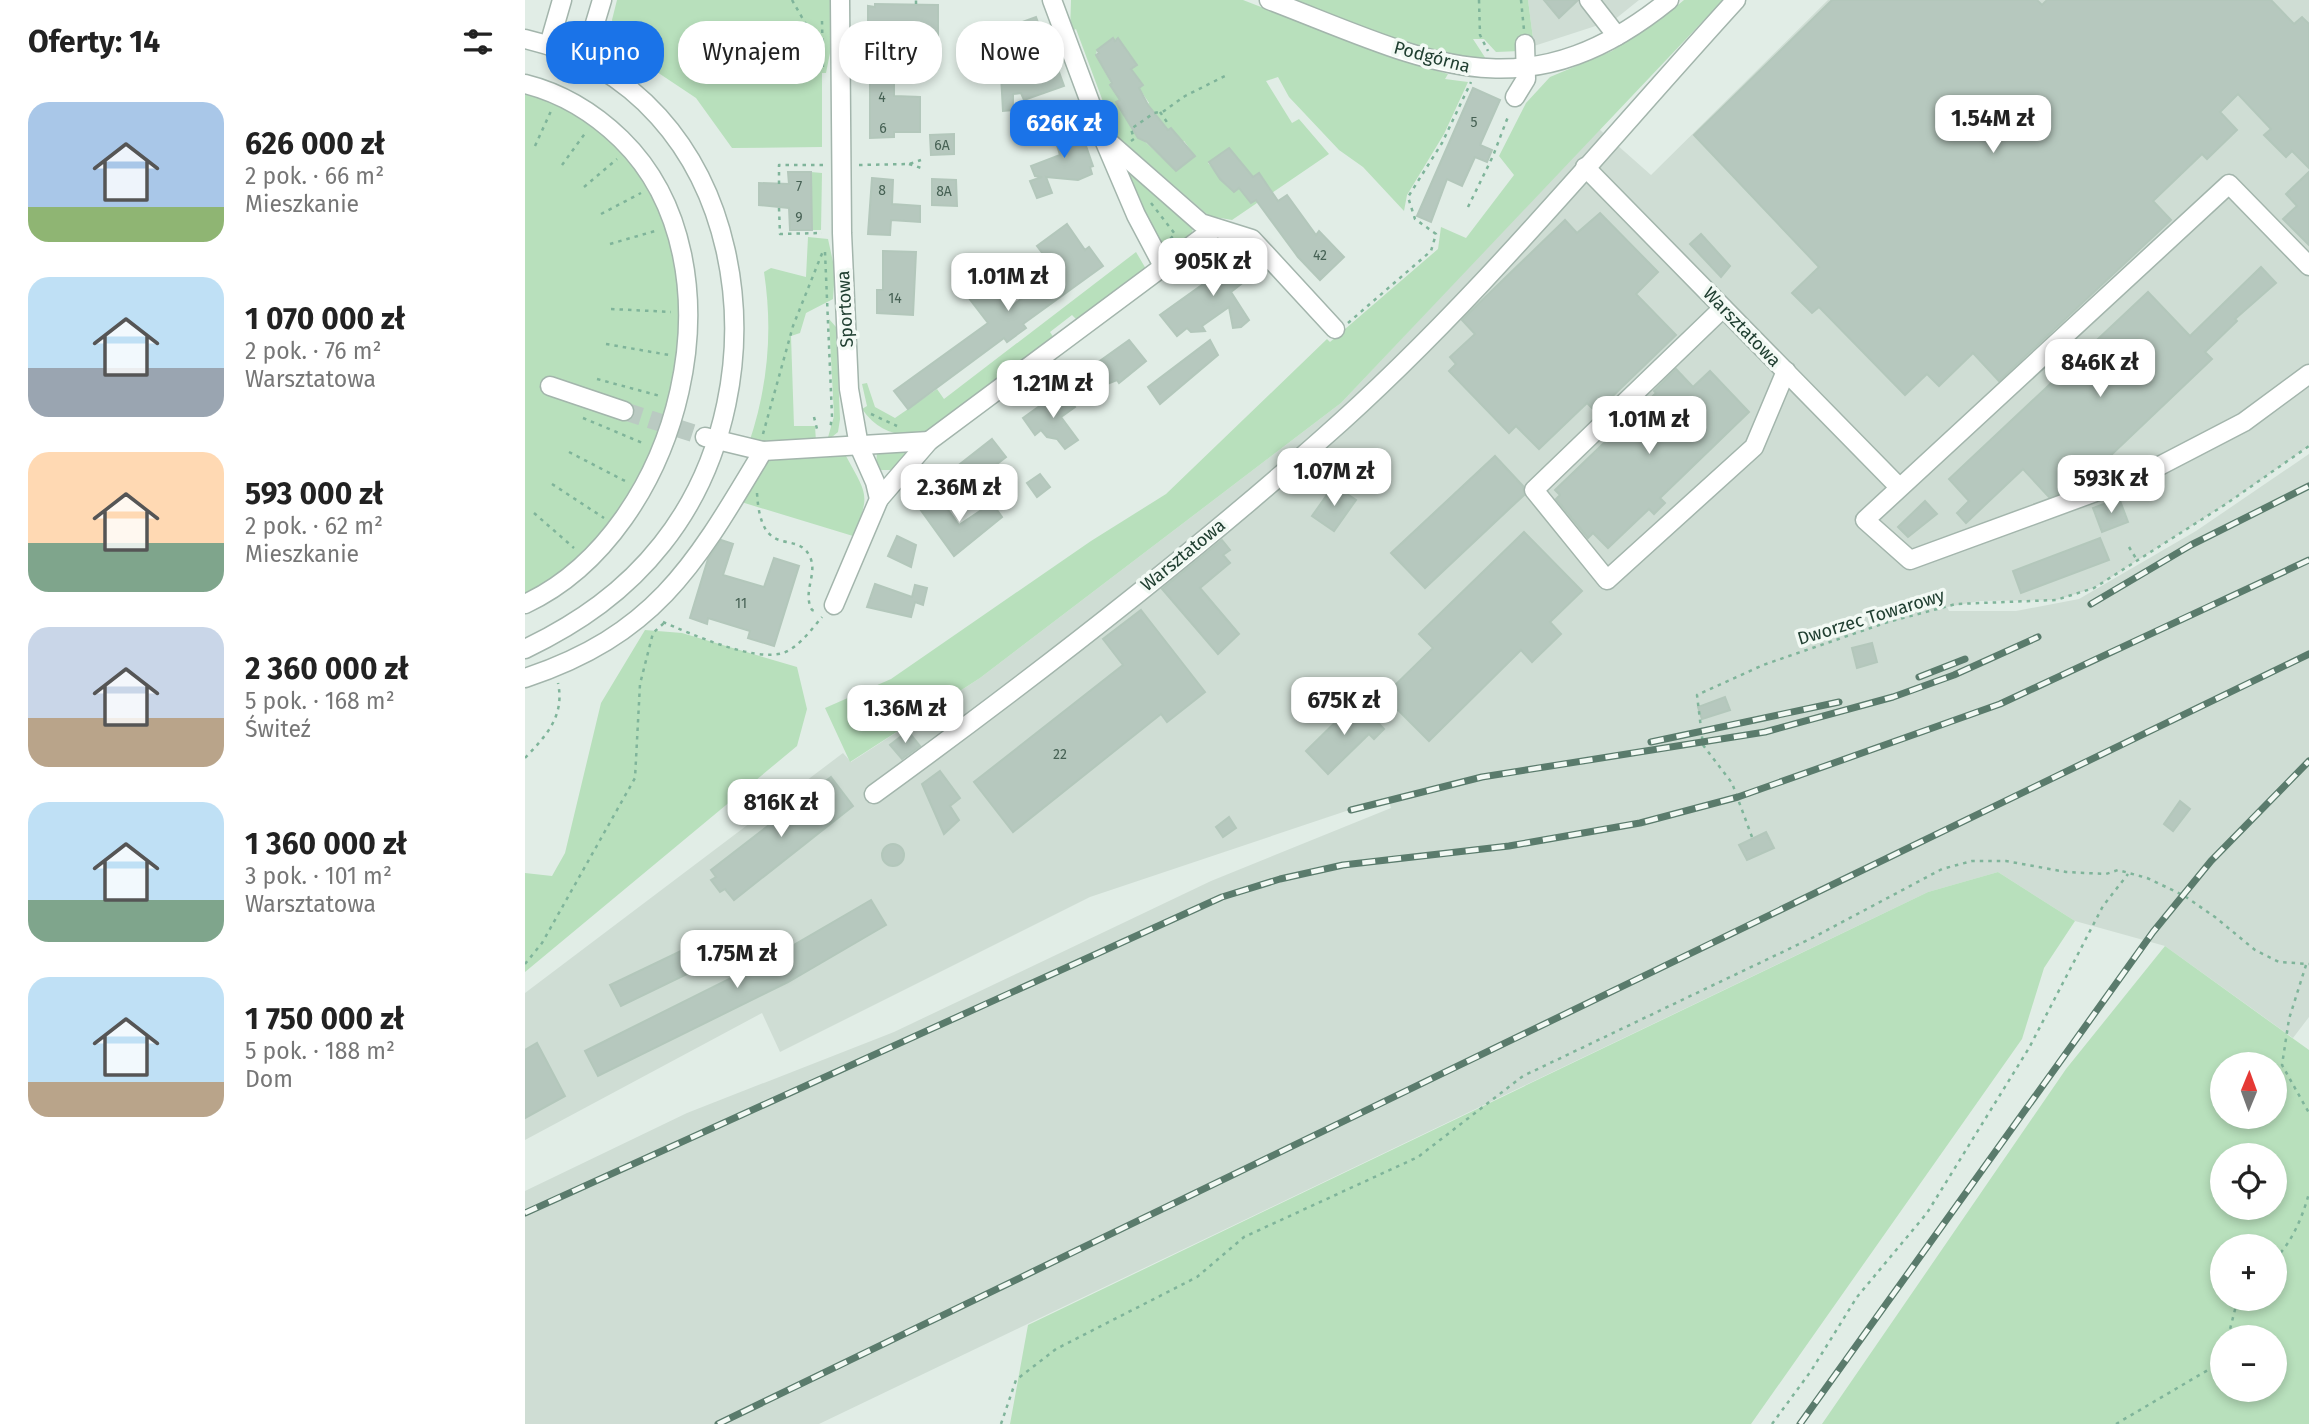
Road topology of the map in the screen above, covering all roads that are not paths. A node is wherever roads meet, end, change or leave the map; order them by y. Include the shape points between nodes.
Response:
1 (562, 0) edge
2 (602, 0) edge
3 (840, 0) edge
4 (1052, 0) edge
5 (1269, 0) edge
6 (1589, 0) edge
7 (1669, 0) edge
8 (1736, 0) edge
9 (556, 21) edge
10 (596, 21) edge
11 (1618, 36) junction
12 (525, 40) edge
13 (1525, 44) road end
14 (546, 45) edge
15 (1527, 68) junction
16 (525, 84) edge
17 (618, 84) edge
18 (1515, 97) road end
19 (1103, 137) junction
20 (1585, 167) junction
21 (1215, 229) junction
22 (1163, 266) junction
23 (2309, 266) edge
24 (1723, 308) junction
25 (1335, 329) road end
26 (1786, 371) junction
27 (2309, 374) edge
28 (550, 386) dead end
29 (624, 411) tunnel mouth
30 (710, 439) junction
31 (929, 441) junction
32 (859, 446) junction
33 (763, 451) junction
34 (1899, 487) junction
35 (879, 499) junction
36 (525, 604) edge
37 (834, 605) dead end
38 (525, 649) edge
39 (525, 678) edge
40 (874, 794) dead end

1 - 9 street
2 - 10 street
3 - 32 street, Sportowa via 833,165 849,389
4 - 19 street
5 - 15 street, Podgórna via 1437,62 1483,70
6 - 11 street
7 - 11 street, Podgórna
8 - 20 street, Warsztatowa
11 - 15 street, Podgórna via 1574,57
12 - 14 street
13 - 15 street
15 - 18 street via 1527,79
16 - 36 street via 597,118 630,148 657,185 685,263 688,313 686,358 677,401 661,450 641,490 587,560 565,580
17 - 30 street via 664,123 692,163 730,261 736,335 727,401
19 - 21 street via 1201,223
19 - 22 street
20 - 24 street, Warsztatowa
20 - 40 street, Warsztatowa via 1441,323 1323,438 1012,694
21 - 22 street
21 - 25 street via 1252,239
22 - 31 street
23 - 34 street via 2229,184
24 - 26 street, Warsztatowa
24 - 26 street via 1534,491 1607,580 1755,447
26 - 34 street, Warsztatowa
27 - 34 street via 2244,422 2142,475 1910,560 1864,520
28 - 29 street
30 - 33 street
30 - 38 street via 684,511 664,543 623,589
31 - 32 street
31 - 35 street
32 - 33 street
32 - 35 street, Sportowa
33 - 39 street via 657,617
35 - 37 street

